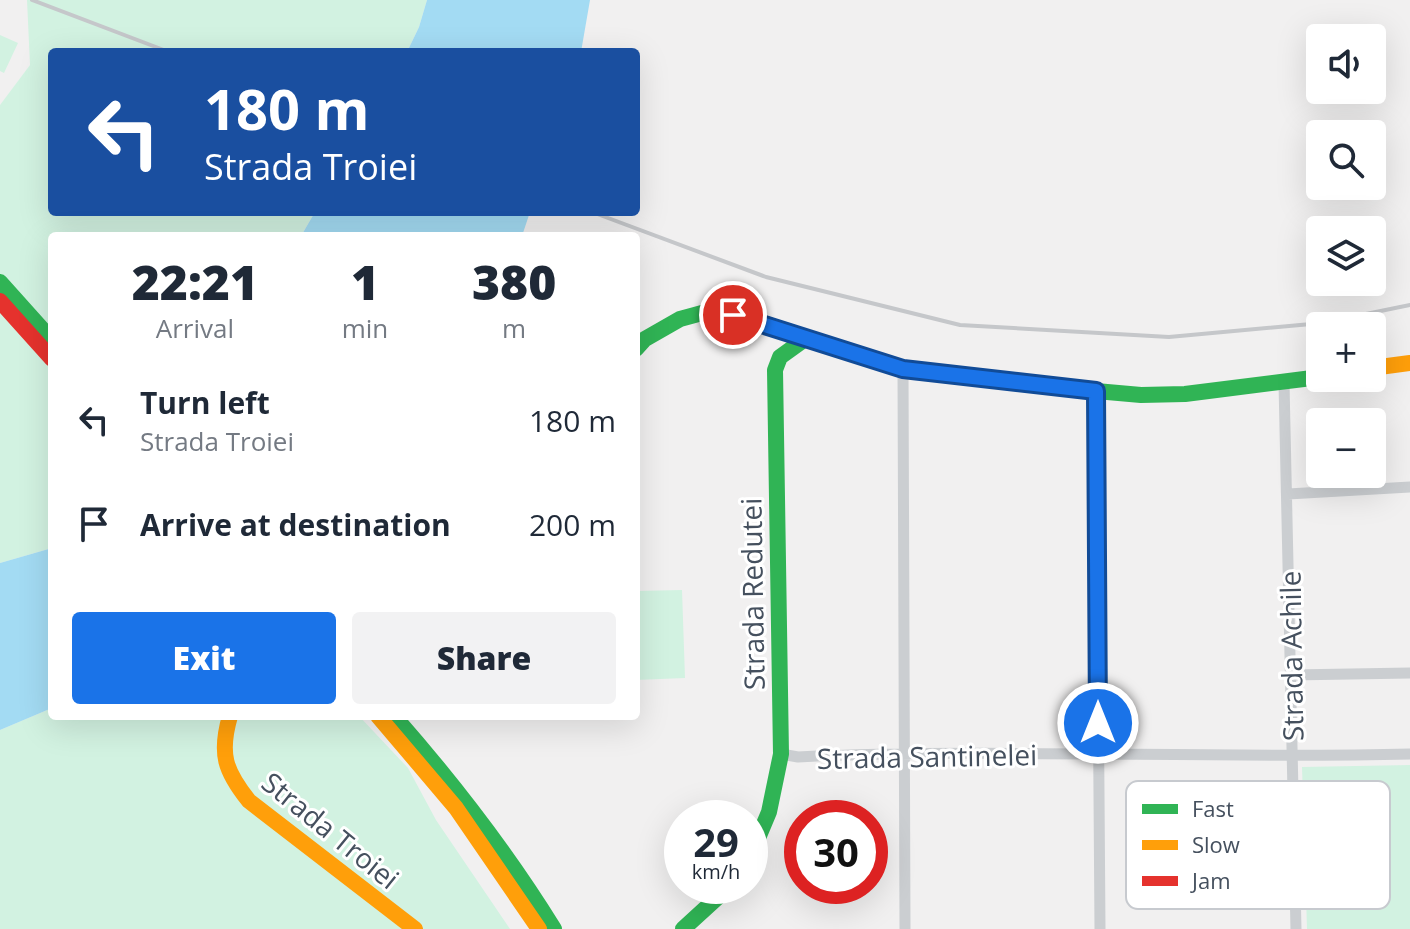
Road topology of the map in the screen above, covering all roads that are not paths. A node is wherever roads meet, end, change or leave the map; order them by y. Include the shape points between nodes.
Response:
1 (0, 282) edge
2 (0, 301) edge
3 (48, 336) edge
4 (805, 339) junction
5 (640, 345) edge
6 (48, 355) edge
7 (1410, 363) edge
8 (1386, 366) edge
9 (903, 369) junction
10 (1306, 379) edge
11 (1284, 383) junction
12 (1096, 391) junction
13 (1410, 487) edge
14 (1288, 494) junction
15 (1410, 673) edge
16 (1291, 675) junction
17 (229, 720) edge
18 (381, 720) edge
19 (398, 720) edge
20 (903, 753) junction
21 (781, 754) junction
22 (1410, 754) edge
23 (1098, 755) junction
24 (1293, 757) junction
25 (1293, 781) edge
26 (768, 814) edge
27 (710, 904) edge
28 (1296, 909) edge
29 (415, 929) edge
30 (539, 929) edge
31 (554, 929) edge
32 (683, 929) edge
33 (905, 929) edge
34 (1100, 929) edge
35 (1296, 929) edge

1 - 3 main road
2 - 6 main road
4 - 5 main road via 748,318 702,313 660,329
4 - 9 main road
4 - 21 main road, Strada Redutei via 780,357 773,401
7 - 8 main road
9 - 12 main road
9 - 20 street
10 - 11 main road
11 - 12 main road via 1185,394
11 - 14 street, Strada Achile
12 - 23 street
13 - 14 street
14 - 16 street, Strada Achile
15 - 16 street
16 - 24 street, Strada Achile
17 - 29 main road, Strada Troiei via 222,748 235,784 249,801
18 - 30 main road via 456,808
19 - 31 main road via 499,844
20 - 21 street, Strada Santinelei
20 - 23 street, Strada Santinelei
20 - 33 street
21 - 26 main road, Strada Redutei
22 - 24 street, Strada Santinelei
23 - 24 street, Strada Santinelei
23 - 34 street
24 - 25 street, Strada Achile
27 - 32 main road
28 - 35 street, Strada Achile

